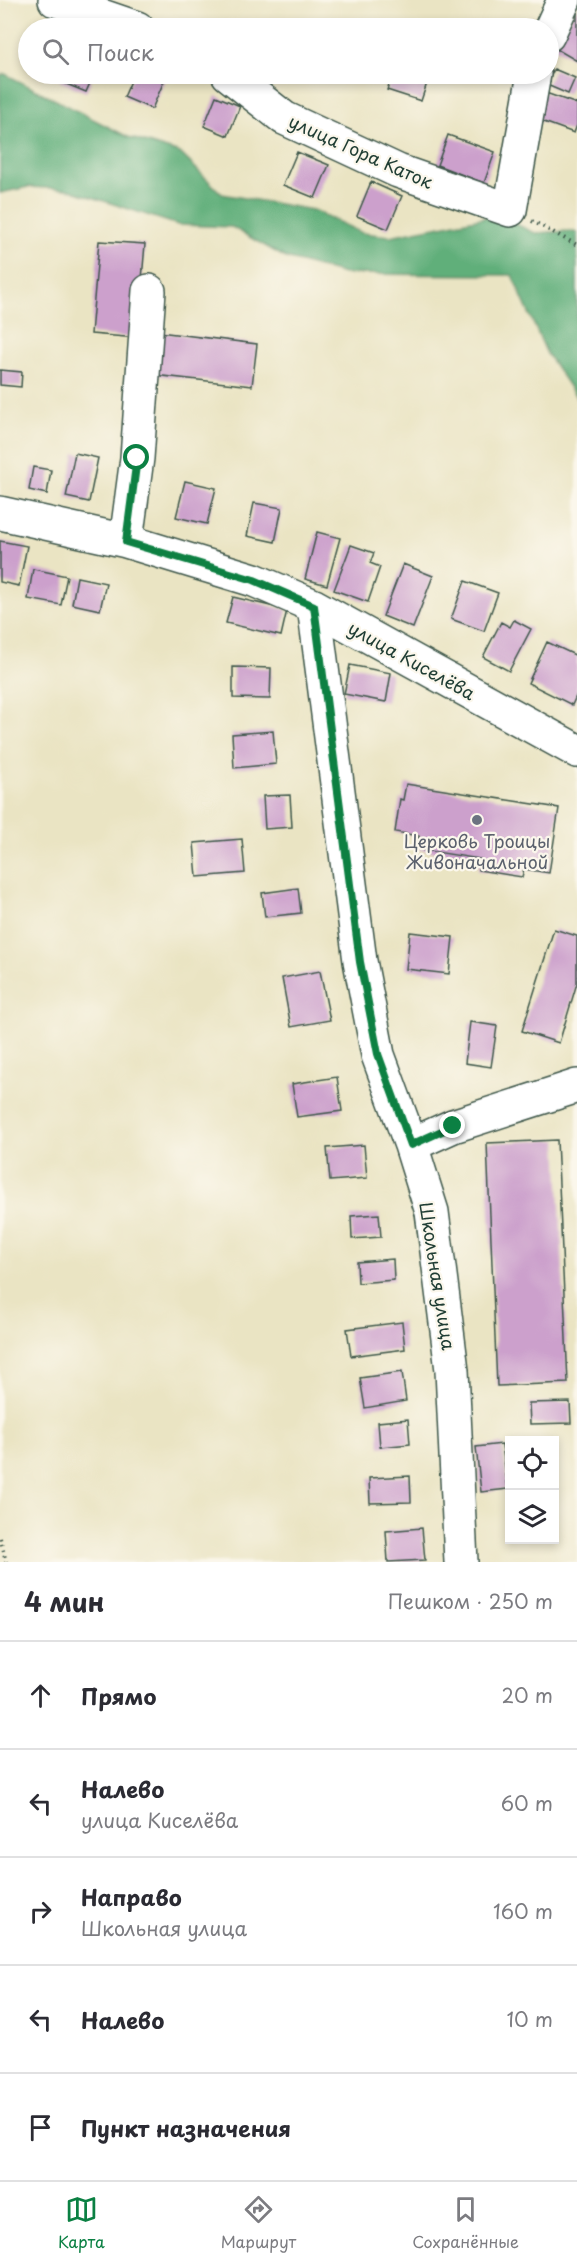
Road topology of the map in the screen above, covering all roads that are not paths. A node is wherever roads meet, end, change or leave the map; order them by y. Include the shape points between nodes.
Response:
1 (55, 0) edge
2 (564, 0) edge
3 (108, 18) edge
4 (556, 18) edge
5 (241, 84) edge
6 (532, 84) edge
7 (148, 291) dead end
8 (0, 513) edge
9 (126, 542) junction
10 (314, 606) junction
11 (577, 751) edge
12 (577, 1086) edge
13 (411, 1145) junction
14 (461, 1562) edge

1 - 3 street
2 - 4 street
5 - 6 street, улица Гора Каток via 284,118 398,171 510,210
7 - 9 street via 138,446
8 - 9 street, улица Киселёва
9 - 10 street, улица Киселёва via 254,580
10 - 11 street, улица Киселёва
10 - 13 street, Школьная улица via 360,962 378,1054
12 - 13 street via 453,1126
13 - 14 street, Школьная улица via 432,1212 452,1370

